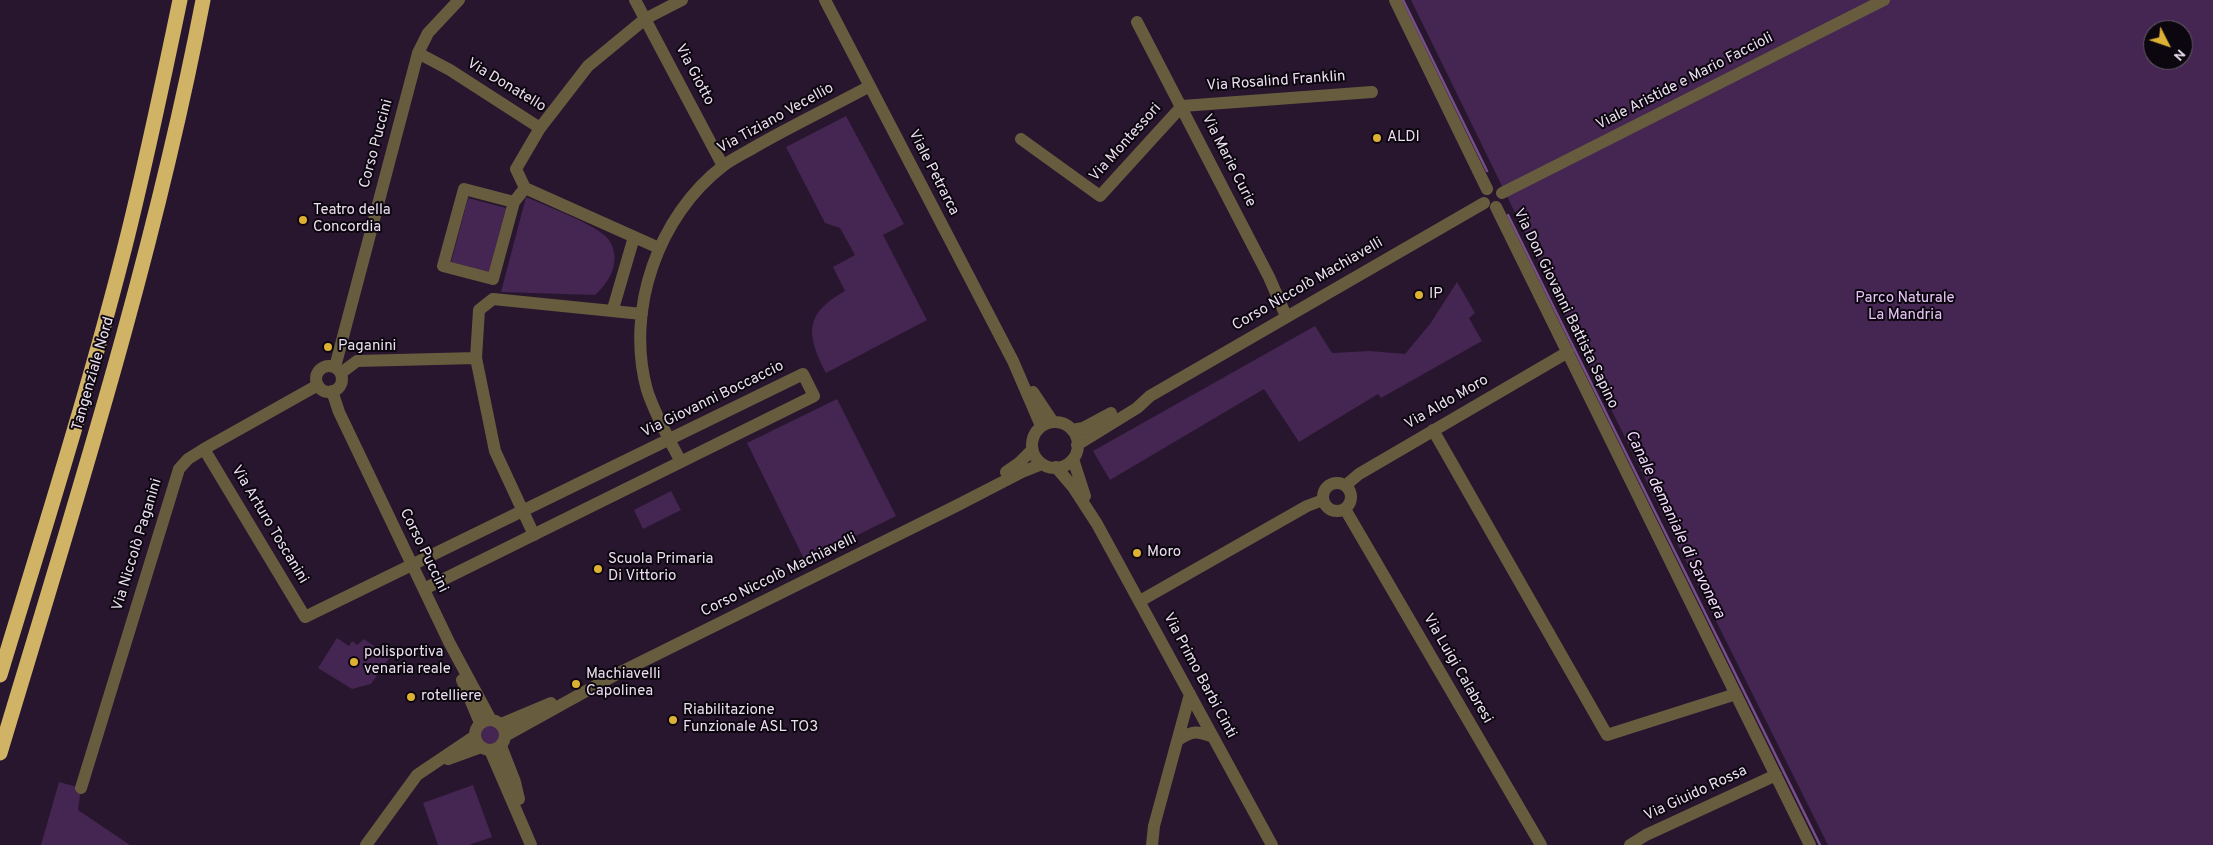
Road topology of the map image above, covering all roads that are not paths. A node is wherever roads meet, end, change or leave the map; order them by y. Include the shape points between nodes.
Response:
1 (180, 0) edge
2 (203, 0) edge
3 (459, 0) edge
4 (635, 0) edge
5 (682, 0) edge
6 (825, 0) edge
7 (1394, 0) edge
8 (1884, 0) edge
9 (646, 19) junction
10 (1137, 22) dead end
11 (418, 53) junction
12 (870, 86) junction
13 (1372, 92) dead end
14 (1182, 106) junction
15 (540, 128) junction
16 (1021, 139) dead end
17 (723, 166) junction
18 (525, 188) junction
19 (1487, 189) junction
20 (1502, 193) junction
21 (514, 202) junction
22 (1484, 203) junction
23 (1496, 206) junction
24 (634, 237) junction
25 (659, 248) junction
26 (493, 279) junction
27 (493, 299) junction
28 (613, 310) junction
29 (642, 314) junction
30 (1286, 316) junction
31 (1568, 352) junction
32 (476, 358) junction
33 (338, 370) junction
34 (318, 385) junction
35 (332, 391) junction
36 (1150, 396) junction
37 (1047, 424) junction
38 (1072, 430) junction
39 (1433, 430) junction
40 (669, 439) junction
41 (1077, 445) junction
42 (204, 448) junction
43 (1032, 450) junction
44 (1073, 458) junction
45 (681, 462) junction
46 (1042, 464) junction
47 (1056, 467) junction
48 (1346, 485) junction
49 (1323, 500) junction
50 (956, 506) junction
51 (1345, 509) junction
52 (523, 511) junction
53 (1097, 524) junction
54 (534, 535) junction
55 (412, 565) junction
56 (424, 590) junction
57 (1140, 601) junction
58 (305, 618) joint
59 (0, 676) edge
60 (1190, 694) junction
61 (1736, 694) junction
62 (490, 735) junction
63 (1213, 737) junction
64 (1178, 740) junction
65 (0, 753) edge
66 (1776, 775) junction
67 (81, 788) dead end
68 (366, 845) edge
69 (531, 845) edge
70 (1152, 845) edge
71 (1272, 845) edge
72 (1541, 845) edge
73 (1630, 845) edge
74 (1810, 845) edge

1 - 59 highway, Tangenziale Nord via 122,260
2 - 65 highway, Tangenziale Nord via 139,283
3 - 11 street, Corso Puccini via 428,33
4 - 9 street, Via Giotto
5 - 9 street, Via Donatello
6 - 12 street, Viale Petrarca
7 - 19 street
8 - 20 street, Viale Aristide e Mario Faccioli
9 - 15 street, Via Donatello via 588,66
9 - 17 street, Via Giotto
10 - 14 street, Via Marie Curie
11 - 15 street, Via Donatello
11 - 33 street, Corso Puccini
12 - 17 street, Via Tiziano Vecellio
12 - 37 street, Viale Petrarca
13 - 14 street, Via Rosalind Franklin
14 - 16 street, Via Montessori via 1100,196
14 - 30 street, Via Marie Curie
15 - 18 street via 516,170
17 - 25 street, Via Tiziano Vecellio via 694,194
18 - 21 street
18 - 24 street
19 - 20 street via 1497,188
19 - 22 street via 1483,194
20 - 23 street via 1502,199
21 - 26 street
21 - 26 street via 464,189 443,266
22 - 23 street
22 - 30 street, Corso Niccolò Machiavelli
23 - 31 street, Via Don Giovanni Battista Sapino
24 - 25 street
24 - 28 street
25 - 29 street, Via Tiziano Vecellio via 648,280
26 - 27 street
27 - 28 street
27 - 32 street via 479,310
28 - 29 street
29 - 40 street, Via Tiziano Vecellio via 640,341 647,390
30 - 36 street, Corso Niccolò Machiavelli
31 - 39 street, Via Aldo Moro
31 - 61 street, Via Don Giovanni Battista Sapino
32 - 33 street via 357,361
32 - 52 street via 495,451
33 - 34 street via 329,366 320,370
33 - 35 street via 342,383
34 - 35 street via 327,392
34 - 42 street, Via Niccolò Paganini
35 - 55 street, Corso Puccini
36 - 38 street, Corso Niccolò Machiavelli
36 - 41 street, Corso Niccolò Machiavelli via 1137,408
37 - 38 street via 1064,424
37 - 43 street via 1033,437
38 - 41 street
39 - 48 street, Via Aldo Moro via 1358,474
39 - 61 street via 1607,735
40 - 45 street, Via Tiziano Vecellio
40 - 45 street, Via Giovanni Boccaccio via 803,374 814,396
40 - 52 street, Via Giovanni Boccaccio
41 - 44 street
42 - 58 street, Via Arturo Toscanini
42 - 67 street, Via Niccolò Paganini via 188,458 174,482
43 - 46 street
43 - 50 street, Corso Niccolò Machiavelli via 1019,463
44 - 47 street via 1068,464
44 - 53 street, Via Primo Barbi Cinti
45 - 54 street, Via Giovanni Boccaccio
46 - 47 street
46 - 50 street, Corso Niccolò Machiavelli
47 - 53 street, Via Primo Barbi Cinti
48 - 49 street via 1330,484 1324,491
48 - 51 street via 1352,497
49 - 51 street via 1332,510
49 - 57 street via 1291,514
50 - 62 street, Corso Niccolò Machiavelli
51 - 72 street, Via Luigi Calabresi
52 - 54 street
52 - 55 street, Via Giovanni Boccaccio
53 - 57 street, Via Primo Barbi Cinti
54 - 56 street, Via Giovanni Boccaccio
55 - 56 street, Corso Puccini
55 - 58 street, Via Giovanni Boccaccio
56 - 62 street, Corso Puccini
57 - 60 street, Via Primo Barbi Cinti
60 - 63 street, Via Primo Barbi Cinti
60 - 64 street
61 - 66 street, Via Don Giovanni Battista Sapino
62 - 68 street, Corso Niccolò Machiavelli via 424,769 410,783
62 - 69 street, Corso Puccini
63 - 64 street via 1199,731 1188,732
63 - 71 street, Via Primo Barbi Cinti
64 - 70 street via 1154,826
66 - 73 street, Via Giuido Rossa
66 - 74 street, Via Don Giovanni Battista Sapino

